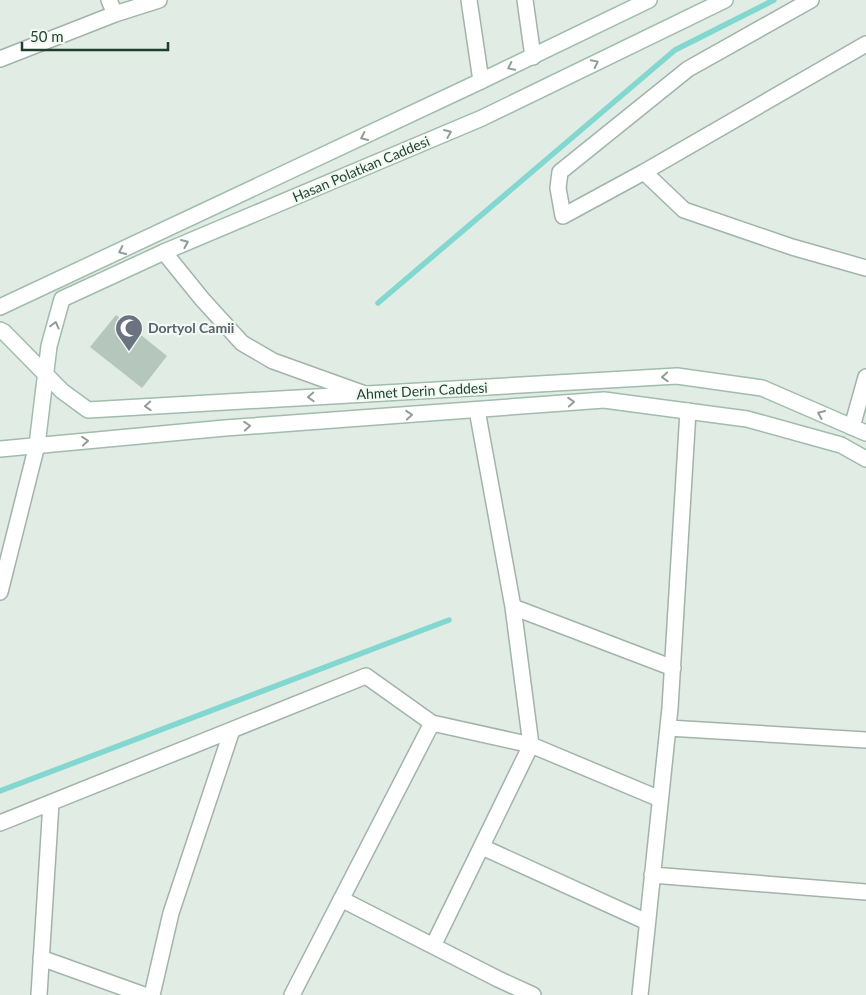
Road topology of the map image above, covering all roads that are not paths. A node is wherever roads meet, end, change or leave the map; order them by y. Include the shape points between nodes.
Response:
1 (159, 0) edge
2 (469, 0) edge
3 (525, 0) edge
4 (649, 0) edge
5 (725, 0) edge
6 (811, 0) edge
7 (112, 7) edge
8 (866, 44) edge
9 (533, 56) junction
10 (0, 59) edge
11 (481, 82) junction
12 (644, 172) junction
13 (164, 252) junction
14 (866, 268) edge
15 (0, 307) edge
16 (0, 330) edge
17 (46, 373) junction
18 (866, 377) edge
19 (365, 394) junction
20 (477, 410) junction
21 (688, 411) junction
22 (859, 430) edge
23 (37, 445) junction
24 (0, 449) edge
25 (866, 458) edge
26 (0, 592) edge
27 (514, 607) junction
28 (673, 668) junction
29 (432, 723) junction
30 (668, 728) junction
31 (232, 730) junction
32 (866, 740) edge
33 (531, 745) junction
34 (660, 798) junction
35 (51, 803) junction
36 (0, 823) edge
37 (482, 847) junction
38 (652, 875) junction
39 (866, 892) edge
40 (341, 899) junction
41 (647, 922) junction
42 (433, 946) junction
43 (41, 958) junction
44 (645, 994) edge
45 (39, 995) edge
46 (144, 995) edge
47 (152, 995) edge
48 (292, 995) edge
49 (533, 995) edge

1 - 7 street
2 - 11 street
3 - 9 street
4 - 9 street, Hasan Polatkan Caddesi
13 -> 5 street, Hasan Polatkan Caddesi via 482,118
6 - 12 street via 688,69 560,172 558,188 563,216
7 - 10 street
8 - 12 street
9 -> 11 street, Hasan Polatkan Caddesi
11 -> 15 street, Hasan Polatkan Caddesi
12 - 14 street via 684,210
17 -> 13 street, Hasan Polatkan Caddesi via 49,346 62,299
13 - 19 street via 242,343 274,361
16 - 17 street, Ahmet Derin Caddesi
19 -> 17 street, Ahmet Derin Caddesi via 88,410 62,391
17 - 23 street
18 - 22 street
22 -> 19 street, Ahmet Derin Caddesi via 762,388 677,376
20 -> 21 street, Ahmet Derin Caddesi via 604,400
23 -> 20 street, Ahmet Derin Caddesi
20 - 27 street
21 - 25 street, Ahmet Derin Caddesi via 747,419 841,444
21 - 28 street
23 - 24 street, Ahmet Derin Caddesi
23 - 26 street
27 - 28 street
27 - 33 street
28 - 30 street
29 - 31 street via 366,676
29 - 33 street
29 - 40 street
30 - 32 street
30 - 34 street
31 - 35 street
31 - 47 street via 171,913
33 - 34 street
33 - 37 street
34 - 38 street
35 - 36 street
35 - 43 street
37 - 41 street
37 - 42 street
38 - 39 street
38 - 41 street
40 - 42 street
40 - 48 street
41 - 44 street
42 - 49 street
43 - 45 street
43 - 46 street

